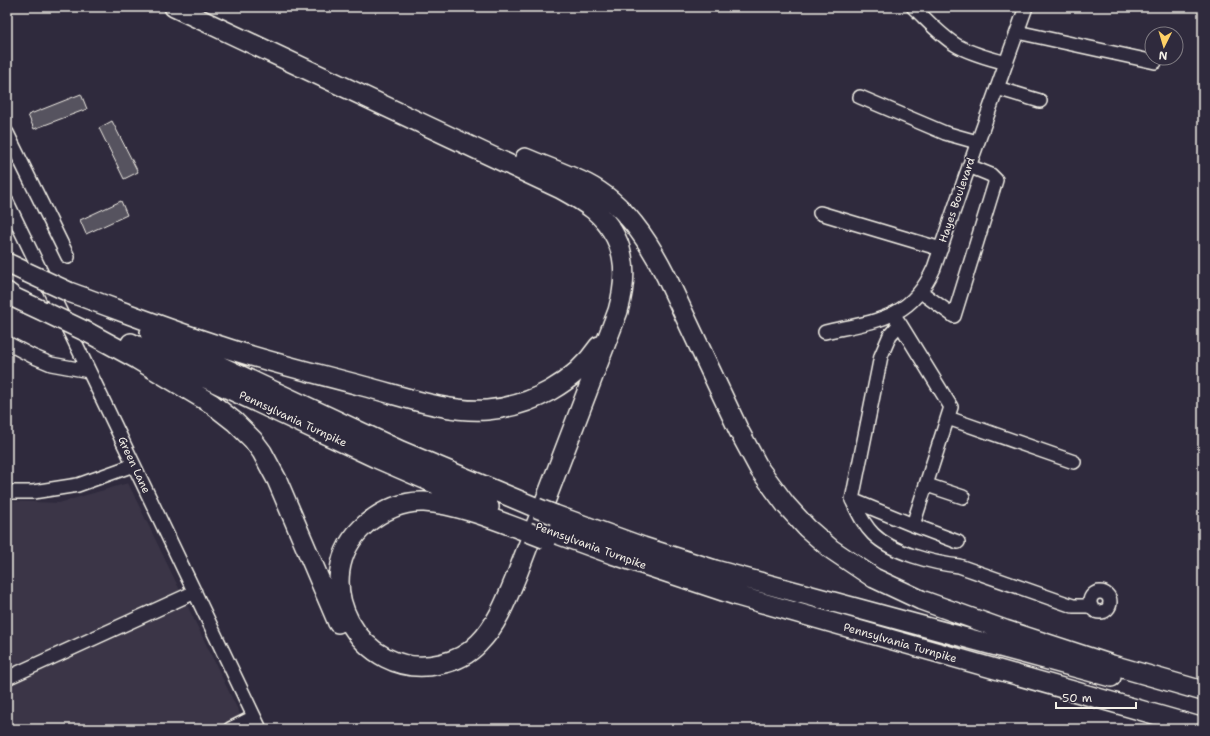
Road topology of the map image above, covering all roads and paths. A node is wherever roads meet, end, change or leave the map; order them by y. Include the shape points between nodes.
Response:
1 (174, 7) edge
2 (197, 7) edge
3 (913, 7) edge
4 (1026, 7) edge
5 (1017, 32) junction
6 (1144, 60) edge
7 (1006, 63) junction
8 (997, 88) junction
9 (860, 97) dead end
10 (1040, 100) dead end
11 (7, 133) edge
12 (977, 142) junction
13 (541, 165) junction
14 (969, 166) junction
15 (7, 202) edge
16 (820, 213) dead end
17 (941, 249) junction
18 (68, 257) dead end
19 (7, 263) edge
20 (7, 285) edge
21 (7, 292) edge
22 (69, 292) junction
23 (921, 292) junction
24 (42, 306) junction
25 (897, 319) junction
26 (86, 327) junction
27 (611, 328) junction
28 (825, 332) dead end
29 (7, 343) edge
30 (90, 371) junction
31 (948, 418) junction
32 (1074, 462) dead end
33 (134, 465) junction
34 (927, 485) junction
35 (7, 492) edge
36 (963, 497) dead end
37 (852, 500) junction
38 (532, 521) junction
39 (914, 525) junction
40 (550, 528) junction
41 (958, 542) dead end
42 (195, 592) junction
43 (1091, 606) dead end
44 (7, 678) edge
45 (1203, 691) edge
46 (1203, 702) edge
47 (257, 723) edge
48 (1203, 728) edge
49 (230, 729) edge

1 - 27 highway via 520,169 586,204 610,227 622,254 624,288
2 - 13 highway
3 - 7 street via 955,44
4 - 5 street, Hayes Boulevard
5 - 6 street
5 - 7 street, Hayes Boulevard
7 - 8 street, Hayes Boulevard
8 - 10 street
8 - 12 street, Hayes Boulevard
9 - 12 street via 945,133
11 - 18 street
12 - 14 street, Hayes Boulevard
13 - 26 highway via 599,200 620,223 626,232 632,252 635,273 633,294 623,327 502,628 491,645 476,659 457,670 435,676 405,675 381,666 360,653 336,620 278,480 253,440 212,404
13 - 45 highway via 588,184 626,215 644,236 657,256 738,431 760,470 786,505 831,550 874,578 921,600 1104,662
14 - 17 street, Hayes Boulevard
14 - 23 street via 991,175 996,180 954,316
15 - 30 street, Green Lane
16 - 17 street
17 - 23 street, Hayes Boulevard
19 - 22 highway, Pennsylvania Turnpike, bridge
20 - 24 highway, Pennsylvania Turnpike
21 - 24 highway via 15,298
22 - 27 highway via 235,351 418,401 467,410 511,406 545,394 583,366
22 - 38 highway, Pennsylvania Turnpike via 372,438 473,482
23 - 25 street, Hayes Boulevard
24 - 26 highway, Pennsylvania Turnpike
25 - 28 street, Hayes Boulevard
25 - 31 street via 951,407
25 - 37 street via 881,356
26 - 38 highway, Pennsylvania Turnpike via 436,485
27 - 38 highway via 516,578 496,619 479,644 464,656 446,663 427,666 407,665 387,659 370,649 356,634 346,616 340,595 341,566 350,545 370,521 390,509 410,502 436,503 477,514
29 - 30 street via 51,364
30 - 33 street, Green Lane
31 - 32 street
31 - 34 street
33 - 35 street via 78,485 33,492
33 - 42 street, Green Lane
34 - 36 street
34 - 39 street
37 - 39 street
37 - 43 street via 862,521 874,535 891,546 942,564 959,566 1073,606
38 - 40 highway, Pennsylvania Turnpike, bridge
38 - 40 highway, bridge
39 - 41 street
40 - 46 highway, Pennsylvania Turnpike via 643,547 715,570
40 - 48 highway, Pennsylvania Turnpike via 675,576 738,596
42 - 44 street
42 - 47 street, Green Lane
47 - 49 street

